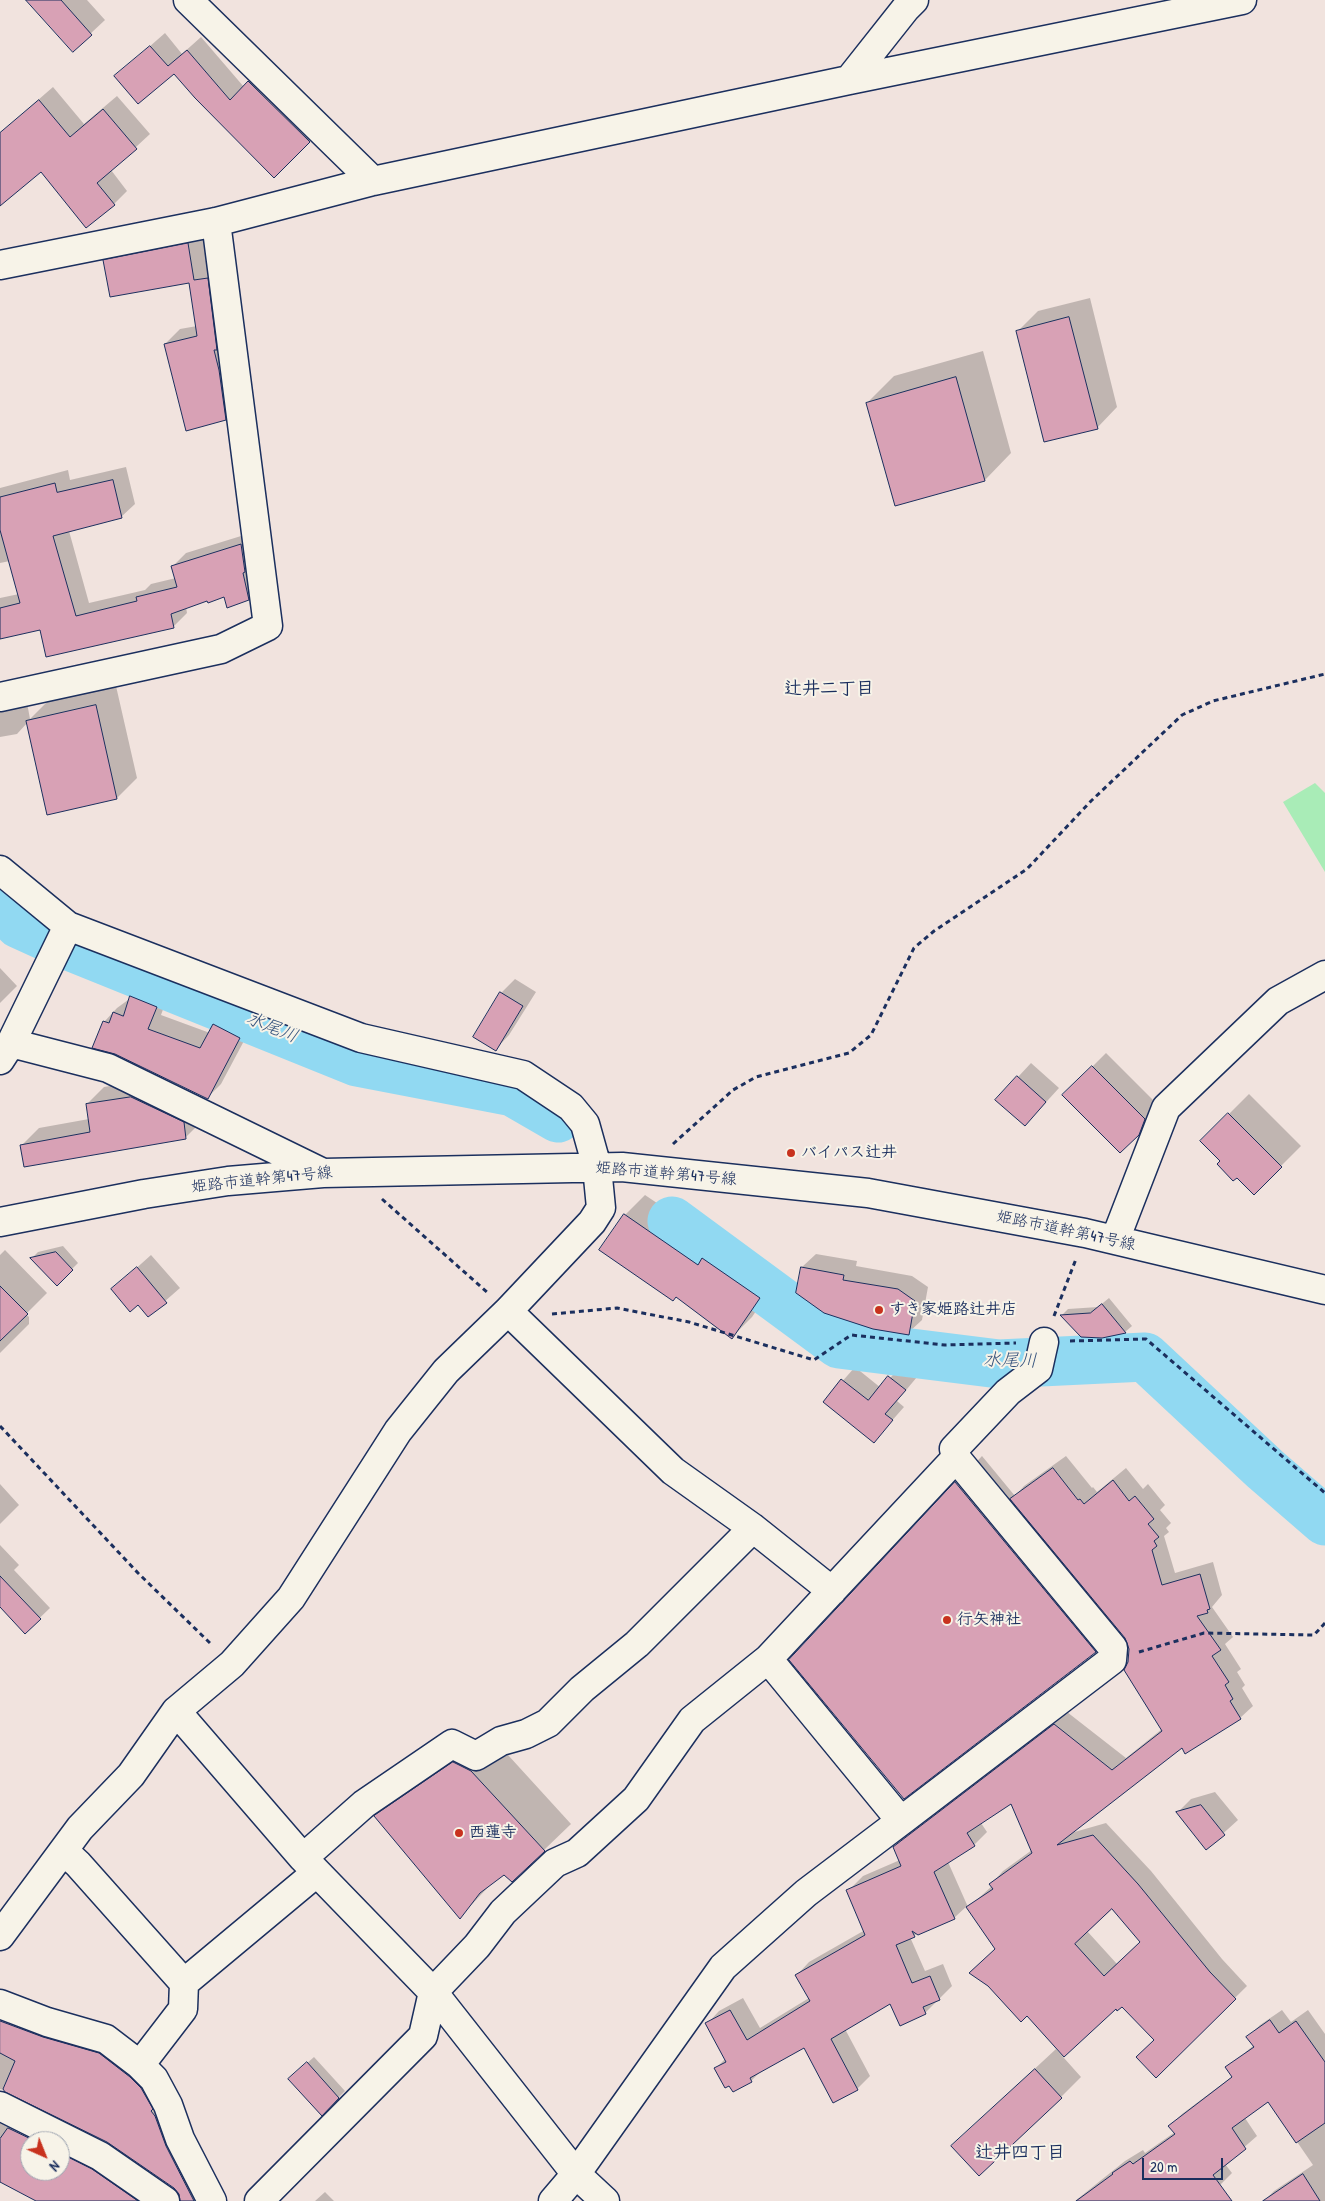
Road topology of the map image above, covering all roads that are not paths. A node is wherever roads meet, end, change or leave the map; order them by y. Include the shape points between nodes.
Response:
1 (188, 0) edge
2 (914, 0) edge
3 (1242, 0) edge
4 (849, 80) junction
5 (373, 181) junction
6 (216, 222) junction
7 (0, 265) edge
8 (0, 697) edge
9 (0, 870) edge
10 (68, 926) junction
11 (1325, 975) edge
12 (5, 1051) edge
13 (597, 1167) junction
14 (323, 1173) junction
15 (0, 1222) edge
16 (1115, 1240) junction
17 (1325, 1290) edge
18 (508, 1311) junction
19 (1042, 1352) road end
20 (956, 1458) junction
21 (753, 1528) junction
22 (832, 1591) junction
23 (768, 1659) junction
24 (176, 1711) junction
25 (900, 1820) junction
26 (64, 1851) junction
27 (310, 1865) junction
28 (0, 1936) edge
29 (184, 1983) junction
30 (433, 1992) junction
31 (0, 2004) edge
32 (140, 2065) junction
33 (0, 2106) edge
34 (576, 2174) junction
35 (165, 2201) edge
36 (212, 2201) edge
37 (259, 2201) edge
38 (553, 2201) edge
39 (605, 2201) edge

1 - 5 street
2 - 4 street
3 - 4 street
4 - 5 street
5 - 6 street
6 - 7 street
6 - 8 street via 268,626 221,648
9 - 10 street
10 - 12 street
10 - 13 street via 361,1038 524,1076 571,1107 585,1124
11 - 16 street via 1278,1001 1166,1108
12 - 14 street via 108,1068
13 - 14 street, 姫路市道幹第47号線
13 - 16 street, 姫路市道幹第47号線 via 868,1193
13 - 18 street via 601,1208 592,1222
14 - 15 street, 姫路市道幹第47号線 via 228,1181
16 - 17 street, 姫路市道幹第47号線
18 - 21 street via 673,1471
18 - 24 street via 446,1371 398,1431 291,1598 232,1664
19 - 20 street via 954,1449
20 - 22 street
20 - 25 street via 1113,1648 1112,1660
21 - 22 street
21 - 27 street via 637,1644 548,1722 526,1734 501,1741 476,1756 452,1744 364,1804
22 - 23 street
23 - 25 street
23 - 30 street via 692,1720 636,1799 577,1853 555,1863 503,1912 477,1946
24 - 26 street via 131,1775 80,1828
24 - 27 street
25 - 34 street via 806,1894 723,1967
26 - 28 street
26 - 29 street
27 - 29 street
27 - 30 street
29 - 32 street via 183,2009
30 - 34 street
30 - 37 street via 423,2036
31 - 32 street via 106,2039
32 - 36 street via 154,2079
33 - 35 street via 100,2156
34 - 38 street
34 - 39 street

